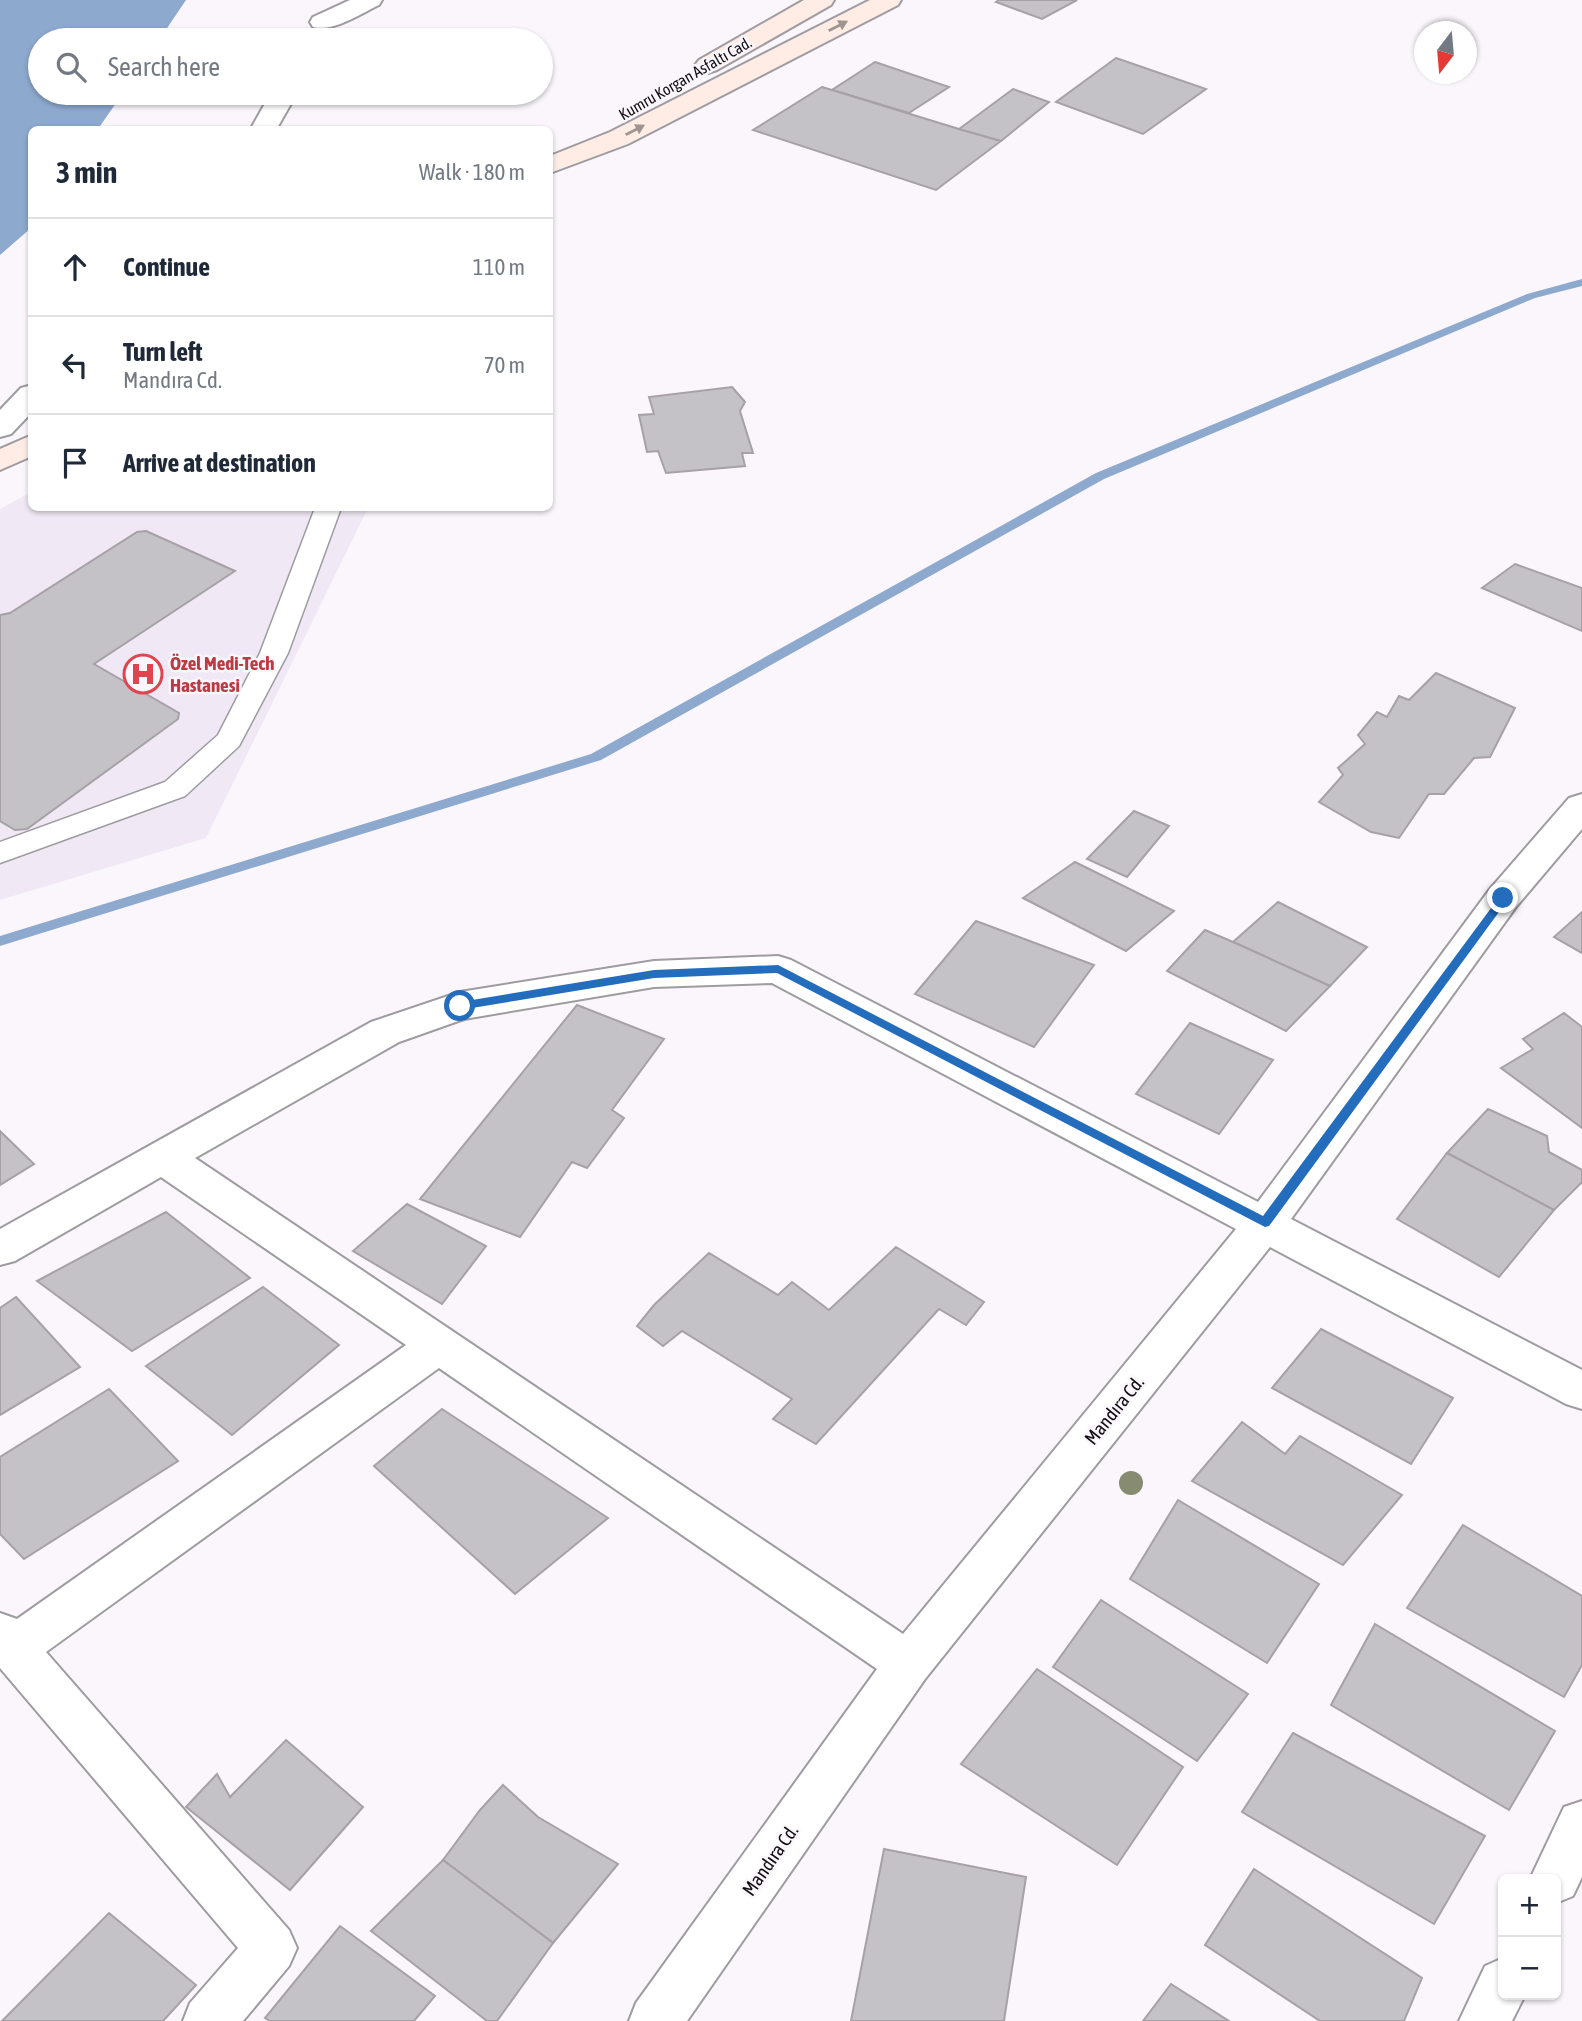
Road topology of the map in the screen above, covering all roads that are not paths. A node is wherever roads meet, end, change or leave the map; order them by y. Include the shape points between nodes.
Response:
1 (370, 0) edge
2 (888, 0) edge
3 (815, 1) edge
4 (323, 21) edge
5 (277, 105) edge
6 (265, 126) edge
7 (553, 157) edge
8 (553, 164) edge
9 (28, 398) edge
10 (0, 428) edge
11 (28, 446) edge
12 (0, 461) edge
13 (327, 511) edge
14 (1582, 806) edge
15 (0, 853) edge
16 (162, 1156) junction
17 (1265, 1223) junction
18 (0, 1249) edge
19 (439, 1345) junction
20 (1582, 1391) edge
21 (6, 1642) edge
22 (908, 1664) junction
23 (1582, 1824) edge
24 (1557, 1874) edge
25 (1498, 1994) edge
26 (209, 2021) edge
27 (655, 2021) edge
28 (1485, 2021) edge

1 - 4 street
8 -> 2 main road via 619,138
3 - 7 main road, Kumru Korgan Asfaltı Cad.
5 - 6 street
9 - 10 street
11 - 12 main road
13 - 15 lane via 274,653 229,740 174,789
14 - 17 street, Mandıra Cd. via 1503,898
16 - 17 street via 385,1032 460,1006 654,974 778,969
16 - 18 street
16 - 19 street
17 - 20 street
17 - 22 street, Mandıra Cd.
19 - 21 street
19 - 22 street
21 - 26 street via 271,1948
22 - 27 street, Mandıra Cd.
23 - 24 street
25 - 28 street

